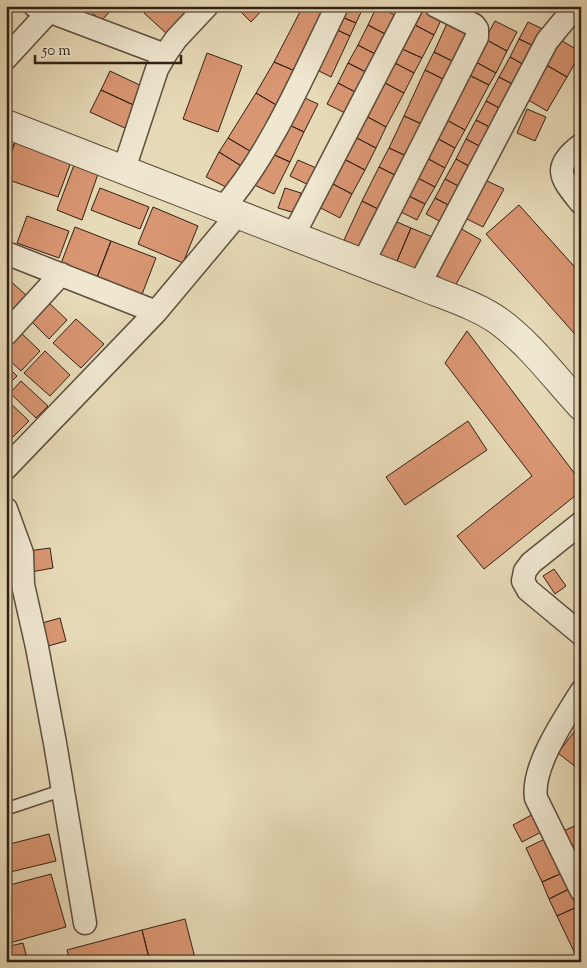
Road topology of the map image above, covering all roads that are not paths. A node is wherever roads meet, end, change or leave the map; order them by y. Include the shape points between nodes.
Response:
1 (207, 6) edge
2 (337, 6) edge
3 (412, 6) edge
4 (576, 6) edge
5 (46, 8) edge
6 (447, 8) edge
7 (164, 55) junction
8 (6, 58) edge
9 (6, 124) edge
10 (581, 145) edge
11 (124, 169) junction
12 (581, 203) edge
13 (230, 212) junction
14 (293, 236) junction
15 (6, 253) edge
16 (363, 263) junction
17 (61, 274) junction
18 (419, 284) junction
19 (156, 312) junction
20 (6, 334) edge
21 (581, 406) edge
22 (6, 468) edge
23 (6, 509) edge
24 (581, 523) edge
25 (581, 634) edge
26 (581, 692) edge
27 (63, 790) junction
28 (6, 810) edge
29 (581, 890) edge
30 (85, 923) dead end

1 - 7 street
2 - 13 street via 299,85
3 - 14 street
4 - 18 street via 547,41
5 - 7 street
5 - 8 street
6 - 16 street via 474,25 477,37
7 - 11 street
9 - 11 street
10 - 12 street via 568,157 562,180
11 - 13 street
13 - 14 street
13 - 19 street
14 - 16 street
15 - 17 street
16 - 18 street
17 - 19 street
17 - 20 street
18 - 21 street via 499,321
19 - 22 street
23 - 27 street via 22,553 23,585
24 - 25 street via 531,563 524,581 528,590
26 - 29 street via 540,766 534,788
27 - 28 lane
27 - 30 street

